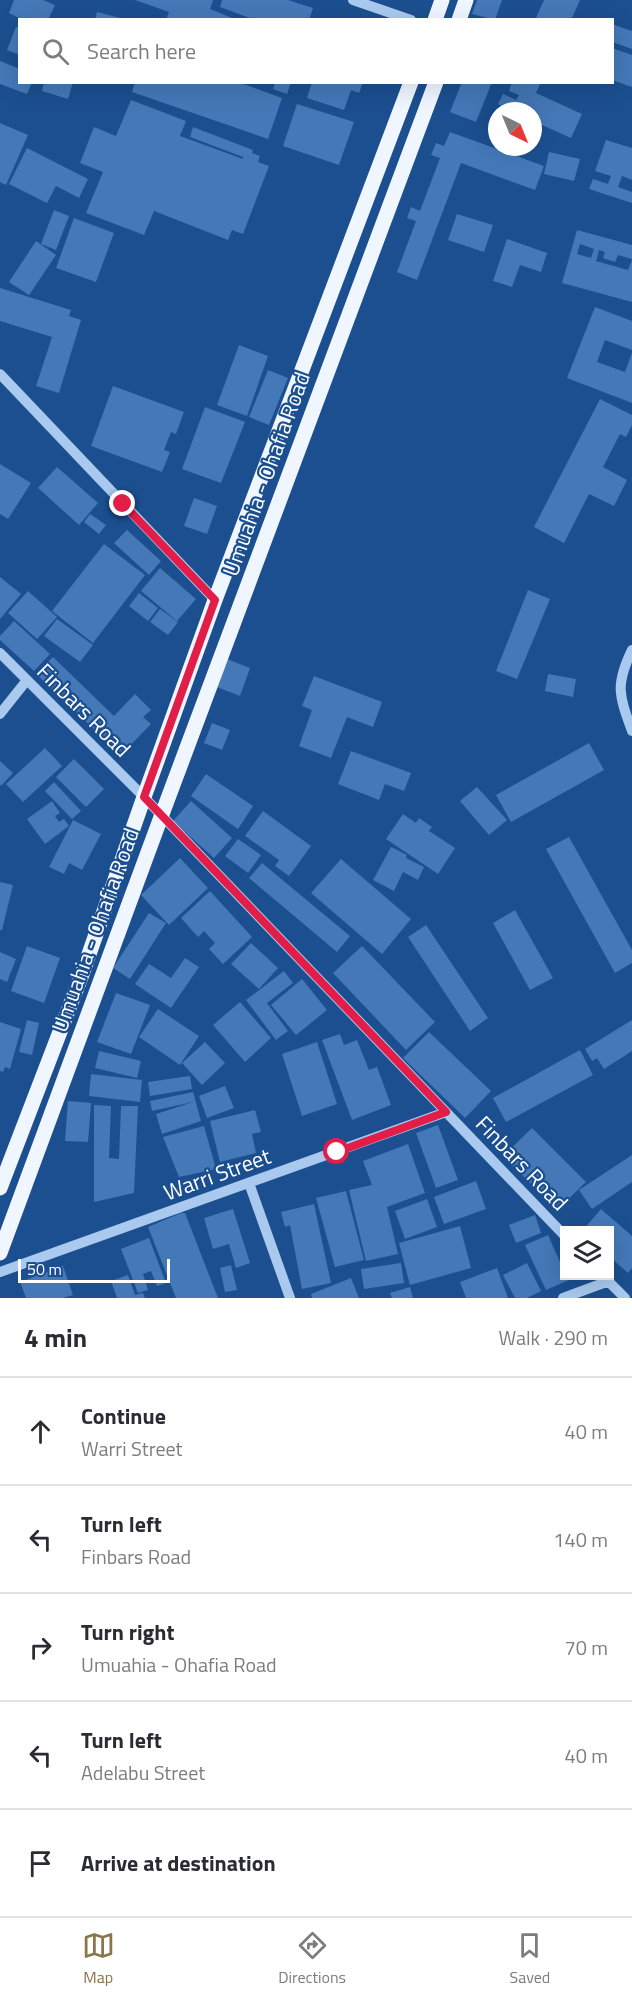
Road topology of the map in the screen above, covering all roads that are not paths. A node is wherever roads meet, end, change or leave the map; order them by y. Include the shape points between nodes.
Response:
1 (353, 0) edge
2 (442, 0) edge
3 (466, 0) edge
4 (405, 18) edge
5 (436, 18) edge
6 (460, 18) edge
7 (410, 84) edge
8 (435, 84) edge
9 (0, 374) edge
10 (215, 600) junction
11 (632, 650) edge
12 (0, 653) edge
13 (27, 680) junction
14 (0, 714) edge
15 (632, 730) edge
16 (144, 797) junction
17 (161, 817) junction
18 (446, 1112) junction
19 (249, 1184) junction
20 (0, 1188) edge
21 (560, 1231) edge
22 (0, 1253) edge
23 (0, 1272) edge
24 (602, 1280) edge
25 (608, 1280) edge
26 (290, 1298) edge
27 (563, 1298) edge
28 (625, 1298) edge

1 - 4 street
2 - 5 main road
3 - 6 main road
7 - 10 main road, Umuahia - Ohafia Road
8 - 17 main road, Umuahia - Ohafia Road
9 - 10 street
10 - 16 main road, Umuahia - Ohafia Road
11 - 15 street via 622,669 620,684 621,701
12 - 13 street, Finbars Road
13 - 14 street
13 - 16 street, Finbars Road
16 - 17 street, Finbars Road
16 - 20 main road, Umuahia - Ohafia Road via 81,977
17 - 18 street, Finbars Road
17 - 22 main road, Umuahia - Ohafia Road
18 - 19 street, Warri Street
18 - 21 street, Finbars Road
19 - 23 street, Warri Street
19 - 26 street
24 - 27 street
25 - 28 street

